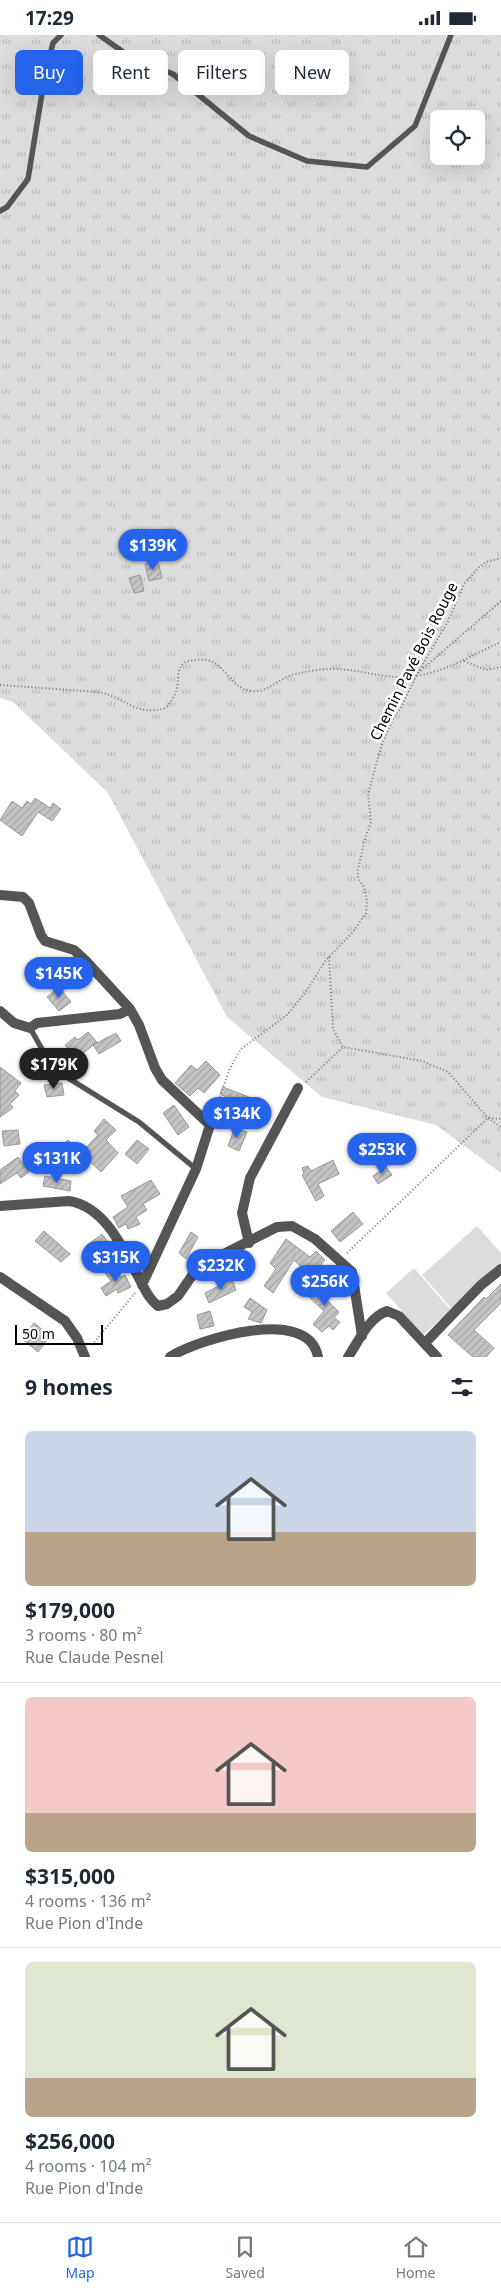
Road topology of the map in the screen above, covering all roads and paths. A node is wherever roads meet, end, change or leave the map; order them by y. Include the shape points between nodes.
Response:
1 (61, 35) edge
2 (100, 35) edge
3 (450, 35) edge
4 (0, 211) edge
5 (501, 558) edge
6 (501, 601) edge
7 (501, 642) edge
8 (464, 661) junction
9 (501, 667) edge
10 (416, 676) junction
11 (0, 685) edge
12 (0, 895) edge
13 (329, 957) junction
14 (130, 1009) junction
15 (0, 1011) edge
16 (30, 1028) junction
17 (343, 1047) junction
18 (298, 1088) joint
19 (488, 1118) junction
20 (501, 1119) edge
21 (210, 1125) junction
22 (501, 1127) edge
23 (196, 1169) junction
24 (0, 1206) edge
25 (249, 1243) junction
26 (340, 1260) junction
27 (501, 1269) edge
28 (0, 1277) edge
29 (142, 1285) junction
30 (362, 1336) junction
31 (424, 1343) junction
32 (84, 1356) edge
33 (170, 1357) edge
34 (318, 1357) edge
35 (348, 1357) edge
36 (437, 1357) edge

1 - 4 lane via 53,43 45,75 28,179 7,207
2 - 3 lane via 129,56 173,74 249,136 307,161 367,167 415,126
5 - 10 path, Chemin Pavé Bois Rouge via 480,566 465,583 448,621
6 - 10 path
7 - 8 path
8 - 9 path via 486,670
8 - 10 path
10 - 11 path via 337,669 293,674 253,692 236,685 219,665 204,659 184,663 179,670 173,699 166,708 157,711 144,711 98,692
10 - 13 path, Chemin Pavé Bois Rouge via 382,744 368,794 371,822 358,877 364,887 366,913
12 - 14 street via 23,897 29,903 45,941 74,950
13 - 17 path via 334,1029
13 - 21 path via 287,1015 241,1049 230,1068
14 - 16 street via 37,1023
14 - 21 street via 162,1080
15 - 16 street via 14,1023
16 - 23 lane via 60,1073 139,1121
17 - 18 path
17 - 19 path via 422,1061 448,1072
18 - 25 street via 250,1178 242,1213
19 - 20 path
19 - 22 path
19 - 26 path
21 - 23 street
23 - 29 street
24 - 29 street via 69,1201 85,1207 104,1220
25 - 26 street via 277,1227 292,1226 315,1239
25 - 29 street via 198,1267 178,1296 167,1304 158,1306
26 - 30 street via 355,1279
27 - 31 street
28 - 32 street via 65,1321
29 - 32 path
30 - 31 street via 372,1321 387,1311 399,1315
30 - 35 street
31 - 36 street
33 - 34 street via 190,1346 230,1335 276,1329 310,1339

